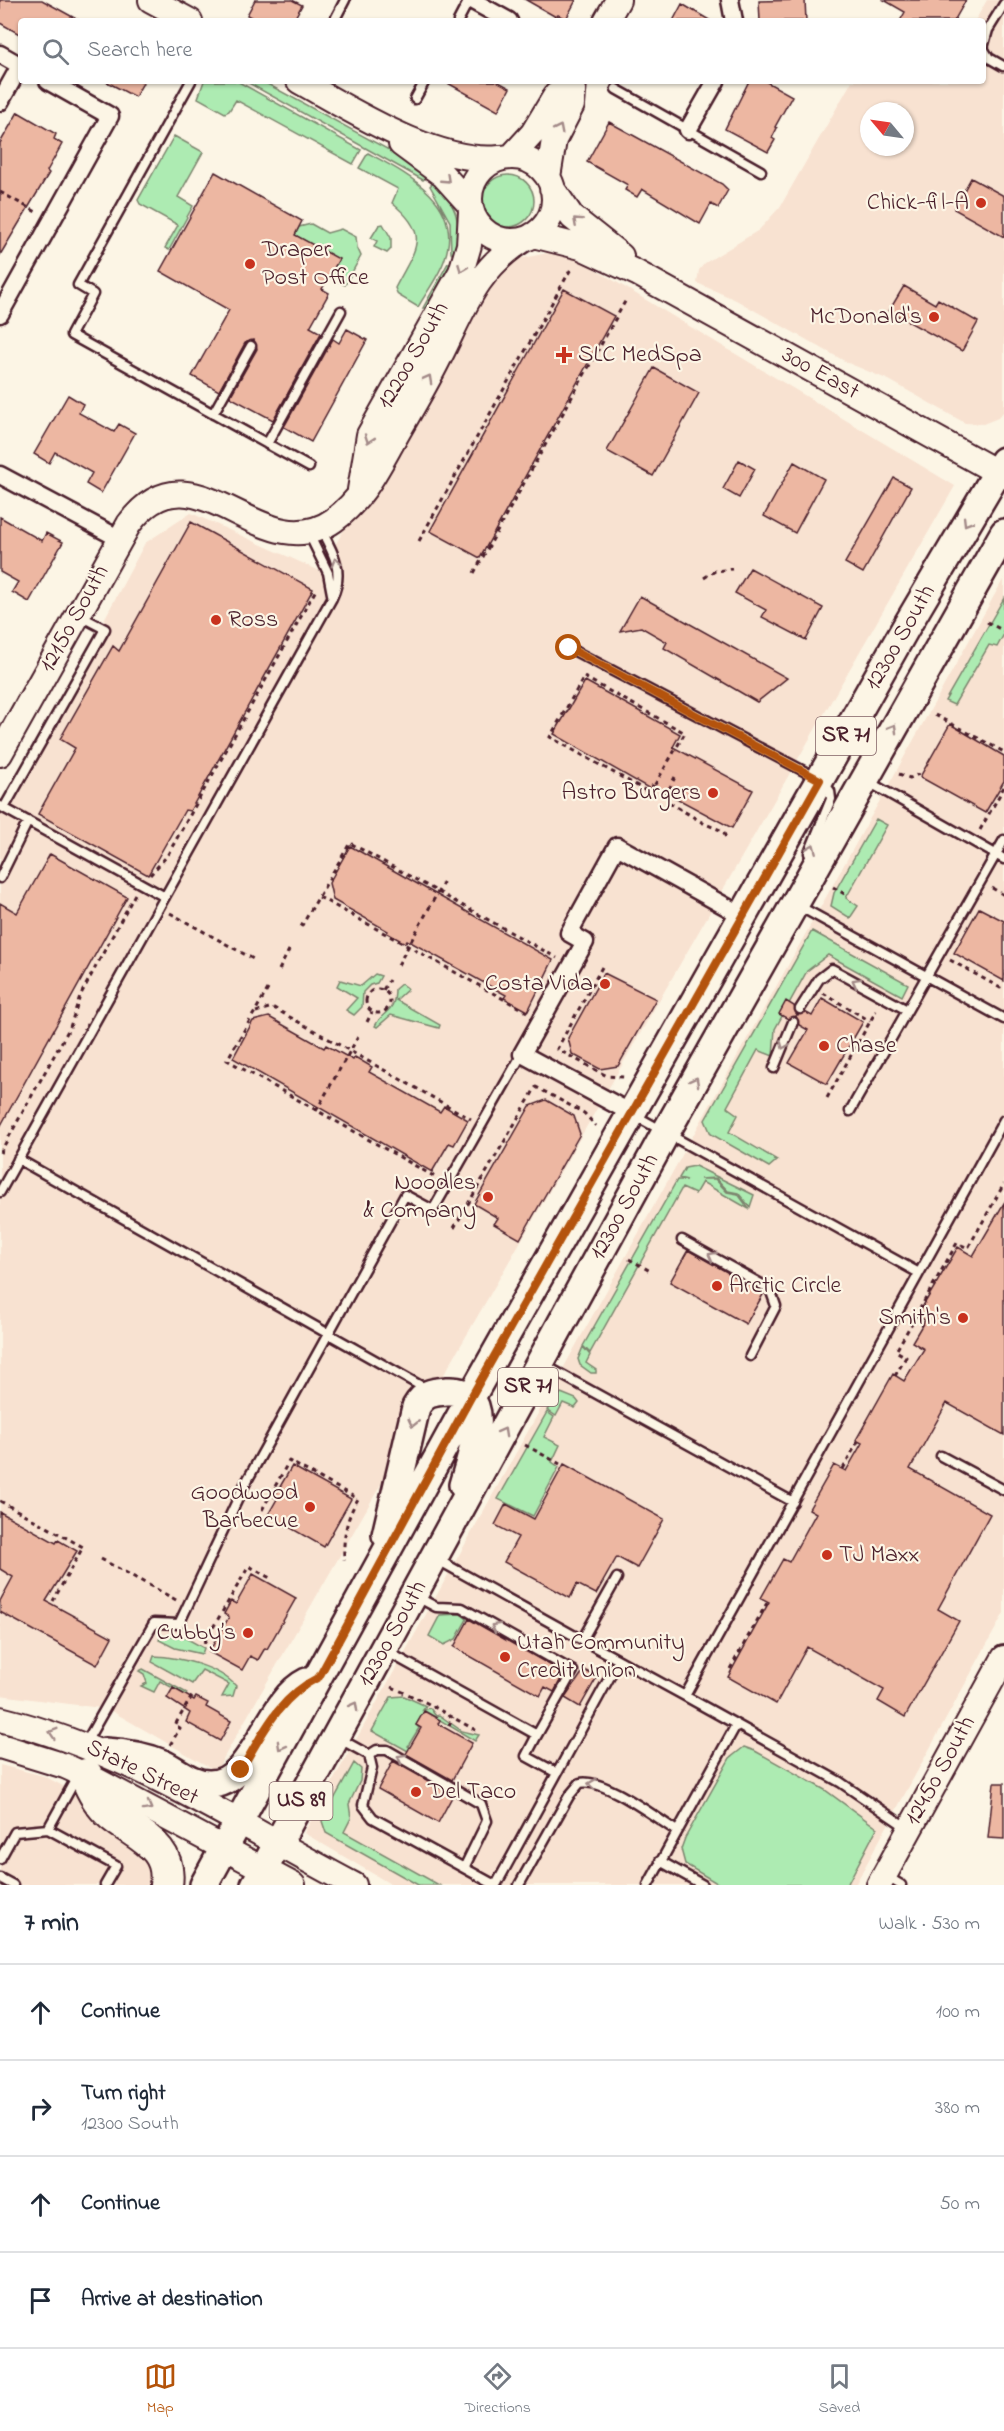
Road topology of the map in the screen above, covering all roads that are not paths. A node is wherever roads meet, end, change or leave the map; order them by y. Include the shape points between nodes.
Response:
1 (151, 0) edge
2 (345, 0) edge
3 (470, 0) edge
4 (618, 0) edge
5 (730, 0) edge
6 (1004, 4) edge
7 (1000, 17) edge
8 (184, 18) edge
9 (336, 18) edge
10 (460, 18) edge
11 (503, 18) edge
12 (608, 18) edge
13 (733, 18) edge
14 (986, 43) edge
15 (986, 53) edge
16 (0, 54) edge
17 (18, 64) edge
18 (1003, 66) edge
19 (18, 71) edge
20 (53, 84) edge
21 (189, 84) edge
22 (304, 84) edge
23 (422, 84) edge
24 (571, 84) edge
25 (574, 84) edge
26 (714, 84) edge
27 (616, 89) dead end
28 (415, 99) dead end
29 (0, 102) edge
30 (386, 129) junction
31 (688, 130) junction
32 (506, 158) junction
33 (761, 171) dead end
34 (550, 182) junction
35 (470, 208) junction
36 (528, 238) junction
37 (637, 273) junction
38 (341, 311) dead end
39 (0, 314) edge
40 (251, 346) dead end
41 (213, 414) junction
42 (267, 444) junction
43 (309, 467) dead end
44 (1002, 470) edge
45 (0, 475) edge
46 (355, 501) junction
47 (314, 530) junction
48 (1004, 533) edge
49 (120, 539) junction
50 (332, 597) junction
51 (78, 614) junction
52 (569, 648) dead end
53 (0, 754) edge
54 (864, 779) junction
55 (820, 780) junction
56 (2, 807) edge
57 (28, 821) junction
58 (1004, 840) edge
59 (1000, 857) edge
60 (0, 878) edge
61 (165, 897) junction
62 (795, 904) junction
63 (743, 916) junction
64 (926, 977) junction
65 (800, 1010) dead end
66 (907, 1010) junction
67 (1004, 1019) edge
68 (793, 1022) dead end
69 (522, 1054) junction
70 (774, 1068) dead end
71 (850, 1111) dead end
72 (633, 1114) junction
73 (1004, 1120) edge
74 (666, 1132) junction
75 (18, 1160) junction
76 (0, 1192) edge
77 (682, 1240) dead end
78 (919, 1273) junction
79 (329, 1334) junction
80 (750, 1356) dead end
81 (541, 1363) junction
82 (431, 1392) junction
83 (470, 1399) junction
84 (941, 1456) dead end
85 (1004, 1490) edge
86 (793, 1502) junction
87 (454, 1520) junction
88 (435, 1558) junction
89 (379, 1569) junction
90 (617, 1578) dead end
91 (414, 1596) junction
92 (582, 1640) junction
93 (384, 1650) junction
94 (1004, 1658) edge
95 (619, 1660) junction
96 (319, 1677) junction
97 (685, 1696) junction
98 (0, 1719) edge
99 (736, 1725) junction
100 (537, 1735) junction
101 (336, 1737) junction
102 (0, 1746) edge
103 (369, 1755) junction
104 (89, 1761) junction
105 (557, 1773) junction
106 (238, 1823) junction
107 (48, 1829) junction
108 (909, 1830) junction
109 (677, 1831) junction
110 (277, 1844) junction
111 (224, 1849) junction
112 (0, 1859) edge
113 (660, 1861) junction
114 (464, 1868) junction
115 (259, 1877) edge
116 (0, 1878) edge
117 (888, 1882) edge
118 (13, 1885) edge
119 (105, 1885) edge
120 (166, 1885) edge
121 (204, 1885) edge
122 (293, 1885) edge
123 (354, 1885) edge
124 (495, 1885) edge
125 (519, 1885) edge
126 (648, 1885) edge
127 (703, 1885) edge

1 - 8 street
2 - 9 lane
3 - 10 lane
3 - 11 street
4 - 12 street
5 - 13 street
6 - 7 lane
7 - 14 lane
15 - 18 lane
16 - 17 street
19 - 29 street
20 - 39 street via 110,116
21 - 41 lane via 78,285 93,294 71,335
22 - 30 street
23 - 28 lane
24 - 32 street via 556,95 533,133
34 -> 25 street via 554,140 572,105
26 - 31 street
27 - 31 lane
30 - 32 street via 462,157
30 -> 35 street via 442,175
31 - 33 lane
32 - 34 street via 532,162
32 - 35 street via 483,168 476,176
34 - 36 street via 553,209 542,229
37 -> 34 street, 300 East via 572,217
35 - 36 street via 482,230 491,236 512,241
35 -> 46 street, 12200 South via 469,245 461,272 369,435 363,480
36 - 37 street, 300 East via 581,247
46 -> 36 street, 12200 South via 372,479 474,286 497,258
37 - 44 street, 300 East
38 - 42 lane
40 - 41 lane
41 - 42 lane
42 - 43 lane
44 -> 55 main road, 12300 South / SR 71
45 - 49 street
46 - 47 street, 12200 South
47 - 49 street, 12150 South via 278,531 196,494 178,492 163,496 135,515
47 - 50 lane
50 -> 47 lane via 339,569
54 -> 48 main road, 12300 South / SR 71
49 - 51 street, 12150 South
50 - 61 lane
51 - 53 street, 12150 South
51 - 56 lane via 105,629
52 - 55 lane
54 - 59 lane
54 - 62 main road, 12300 South / SR 71
62 -> 55 lane via 807,859 831,800 830,791
55 - 63 main road, 12300 South / SR 71
56 - 57 lane
57 - 60 lane
57 - 61 lane
58 - 59 lane
59 - 64 lane
61 - 75 lane
62 - 64 lane
74 -> 62 main road, 12300 South / SR 71
63 - 69 street via 617,846 569,933 585,942
63 - 72 main road, 12300 South / SR 71
64 - 66 lane
64 - 67 lane
66 -> 65 lane via 831,969 819,979
66 - 71 lane
68 -> 70 lane
69 - 72 street
69 - 79 lane via 433,1210 405,1195
72 - 74 lane
72 - 83 main road, 12300 South / SR 71
73 - 78 lane
74 - 78 lane
74 - 81 main road, 12300 South / SR 71
75 - 76 lane
75 - 79 lane
80 -> 77 lane via 776,1306 770,1289
78 - 86 lane
79 - 82 lane
79 - 104 lane via 243,1488 179,1624 154,1623
81 - 86 lane
87 -> 81 main road, 12300 South / SR 71
82 - 83 main road via 453,1390
82 -> 89 main road, US 89 via 416,1407
83 - 87 main road, US 89 via 478,1410 478,1423
83 - 89 main road, 12300 South / SR 71
84 - 85 lane
86 - 97 lane
87 - 88 main road, 12300 South / US 89
88 - 91 main road, 12300 South / US 89
88 - 92 lane
89 - 96 main road, 12300 South / US 89
90 - 92 lane
91 - 93 main road, 12300 South / US 89
100 -> 91 lane via 573,1671 462,1608 436,1607
92 - 95 lane
93 - 100 lane
101 -> 93 main road, 12300 South / US 89
94 - 108 street, 12450 South
95 - 97 lane
95 - 105 lane
96 - 104 main road, US 89 via 303,1684 285,1702 241,1770 227,1781 200,1783 150,1759
96 -> 106 main road, 12300 South
97 - 99 lane
104 -> 98 street, State Street / US 89
99 - 108 lane via 840,1782
99 - 109 lane
100 - 105 lane via 526,1756
101 - 103 lane
101 - 110 main road, 12300 South / US 89
102 - 104 street, State Street / US 89
103 - 114 lane via 372,1768 363,1796 367,1812
114 -> 103 lane via 486,1827 487,1815 481,1804 393,1753 382,1749
104 - 106 street, State Street / US 89
104 - 107 lane
104 -> 111 street, State Street / US 89
104 - 120 highway via 92,1789 106,1809 160,1851 166,1867
105 - 124 lane
106 - 110 street, State Street
106 - 111 main road, 12300 South
107 - 112 lane via 15,1832
107 - 119 lane via 116,1866
108 - 117 street, 12450 South
109 - 113 lane
109 -> 125 lane via 599,1784 580,1783
110 - 115 main road, 12300 South / US 89
110 - 123 street, State Street
111 - 115 street, State Street
111 - 121 main road, 12300 South
113 - 126 lane
113 - 127 lane
114 - 124 lane
115 - 122 street, State Street
116 - 118 lane

